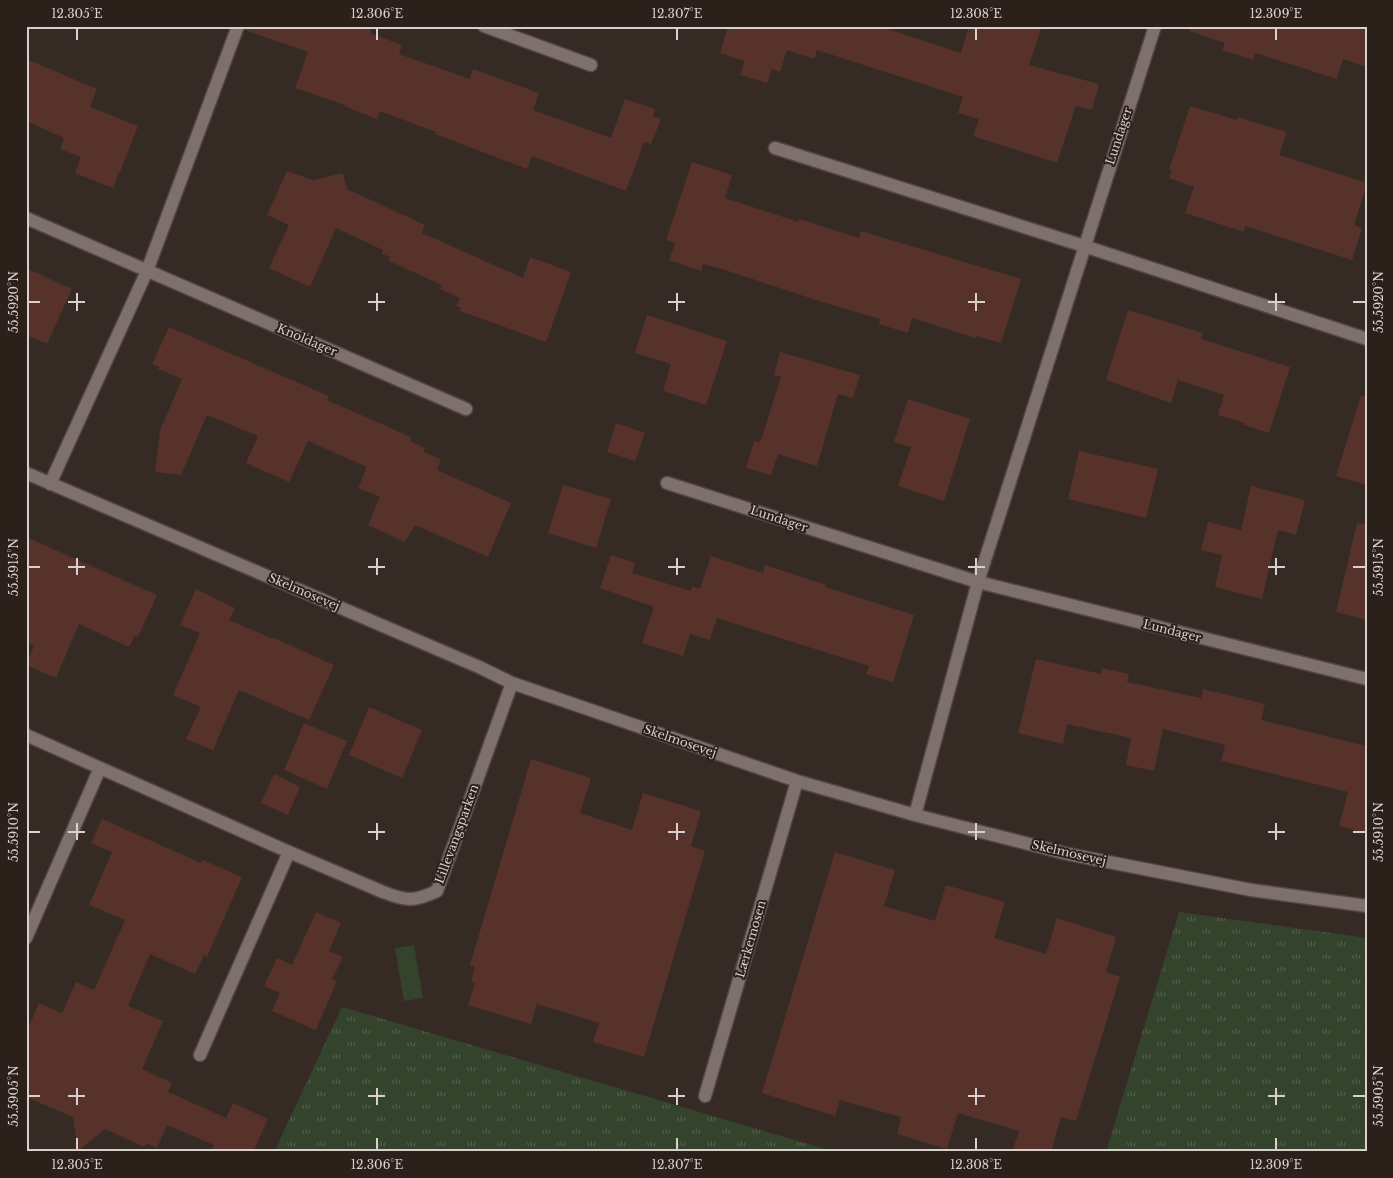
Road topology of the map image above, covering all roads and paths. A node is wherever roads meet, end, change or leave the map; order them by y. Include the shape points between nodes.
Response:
1 (238, 26) edge
2 (484, 26) edge
3 (1155, 26) edge
4 (591, 65) dead end
5 (775, 148) dead end
6 (26, 218) edge
7 (1084, 246) junction
8 (148, 271) junction
9 (1367, 339) edge
10 (466, 409) dead end
11 (26, 473) edge
12 (667, 482) dead end
13 (50, 484) junction
14 (978, 582) junction
15 (1367, 680) edge
16 (512, 683) junction
17 (26, 735) edge
18 (100, 768) junction
19 (797, 781) junction
20 (915, 815) junction
21 (289, 852) junction
22 (1367, 906) edge
23 (26, 938) edge
24 (200, 1055) dead end
25 (705, 1096) dead end

1 - 8 street
2 - 4 street
3 - 7 street, Lundager
5 - 7 street
6 - 8 street, Knoldager
7 - 9 street
7 - 14 street, Lundager
8 - 10 street, Knoldager
8 - 13 street
11 - 13 street, Skelmosevej
12 - 14 street, Lundager
13 - 16 street, Skelmosevej
14 - 15 street, Lundager
14 - 20 street, Lundager
16 - 19 street, Skelmosevej
16 - 21 street, Lillevangsparken via 437,891 420,899 397,898
17 - 18 street, Lillevangsparken
18 - 21 street, Lillevangsparken
18 - 23 street
19 - 20 street, Skelmosevej
19 - 25 street, Lærkemosen
20 - 22 street, Skelmosevej via 1068,854 1252,890
21 - 24 street

